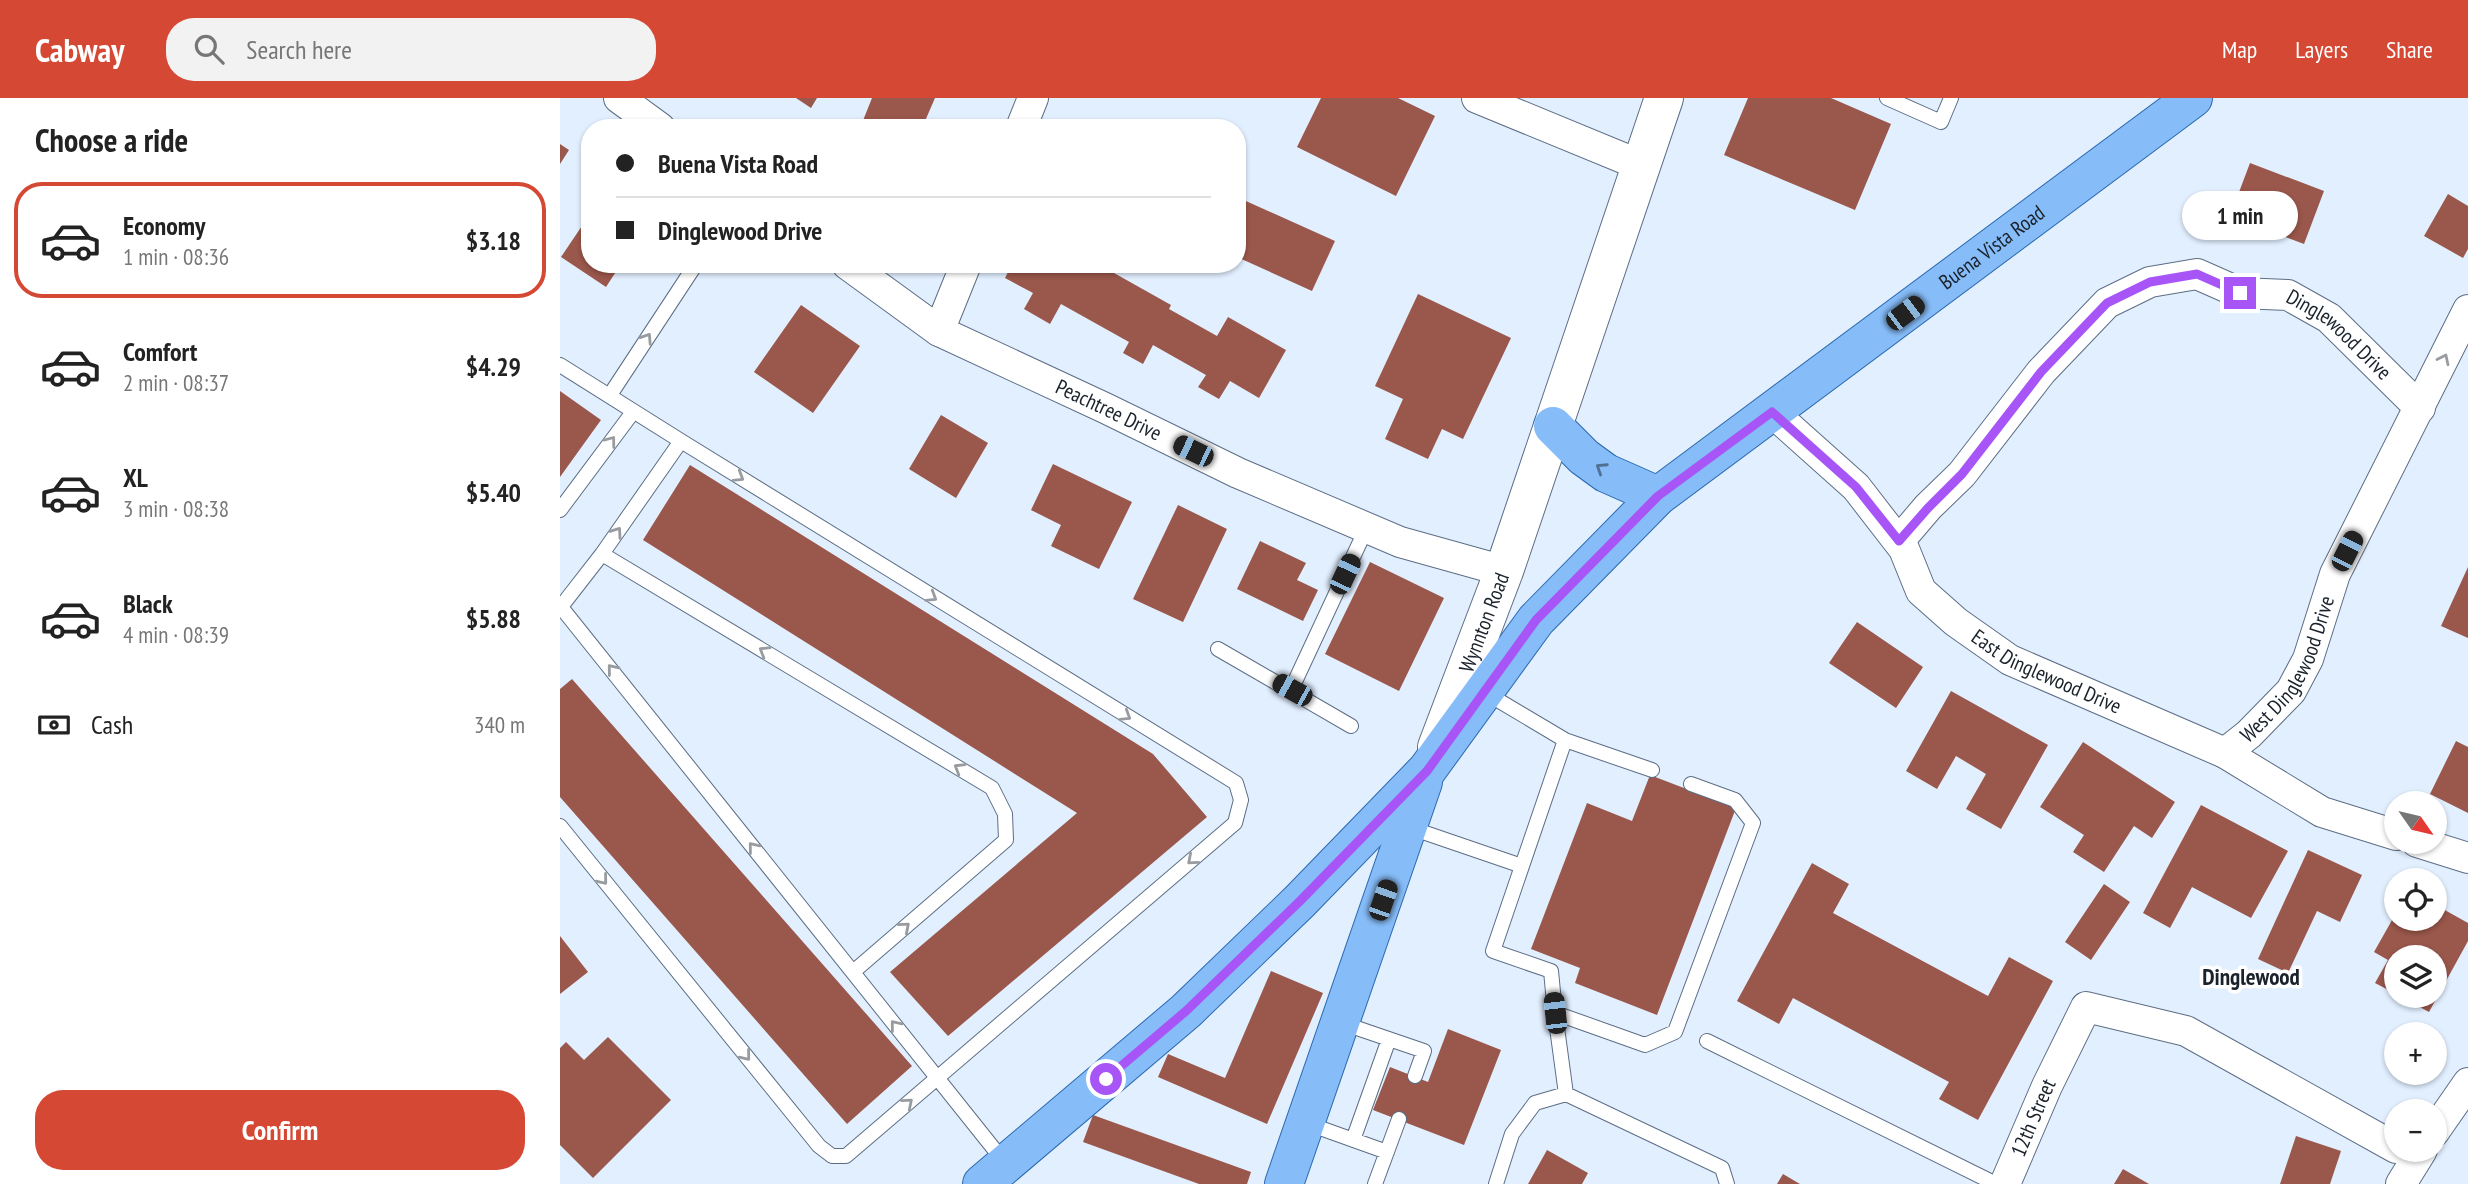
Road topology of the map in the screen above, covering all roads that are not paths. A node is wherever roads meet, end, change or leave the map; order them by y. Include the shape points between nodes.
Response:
1 (619, 98) edge
2 (1033, 98) edge
3 (1477, 98) edge
4 (1664, 98) edge
5 (1887, 98) edge
6 (1951, 98) edge
7 (2193, 98) edge
8 (648, 119) edge
9 (1025, 119) edge
10 (1640, 165) junction
11 (690, 273) edge
12 (859, 273) edge
13 (962, 273) edge
14 (2468, 310) edge
15 (939, 331) junction
16 (560, 365) edge
17 (610, 395) junction
18 (2420, 408) junction
19 (633, 412) junction
20 (1772, 412) junction
21 (1553, 426) junction
22 (681, 441) junction
23 (1658, 496) junction
24 (560, 510) edge
25 (1367, 527) junction
26 (1899, 541) junction
27 (602, 554) junction
28 (1504, 571) junction
29 (561, 608) edge
30 (1218, 649) dead end
31 (1292, 690) junction
32 (1484, 692) junction
33 (1351, 726) dead end
34 (1565, 740) junction
35 (2225, 753) junction
36 (1652, 770) dead end
37 (1427, 771) junction
38 (1691, 784) dead end
39 (560, 826) edge
40 (1408, 827) junction
41 (2384, 831) edge
42 (2447, 851) edge
43 (2468, 858) edge
44 (1522, 866) junction
45 (853, 972) junction
46 (1555, 1013) junction
47 (1340, 1022) junction
48 (1389, 1039) junction
49 (1707, 1041) dead end
50 (1415, 1076) dead end
51 (938, 1078) junction
52 (2468, 1083) edge
53 (1566, 1094) junction
54 (2447, 1113) edge
55 (1399, 1119) dead end
56 (1305, 1123) junction
57 (1353, 1140) junction
58 (2384, 1145) edge
59 (1387, 1152) junction
60 (994, 1174) edge
61 (1284, 1184) edge
62 (1375, 1184) edge
63 (1496, 1184) edge
64 (1727, 1184) edge
65 (1996, 1184) edge
66 (2005, 1184) edge

1 - 8 street
2 - 9 street
3 - 10 street
4 - 10 main road, Wynnton Road
5 - 6 lane via 1941,122
7 - 20 main road, Buena Vista Road
10 - 21 main road, Wynnton Road
17 -> 11 lane
12 - 15 street, Peachtree Drive
13 - 15 street
18 -> 14 street, West Dinglewood Drive
15 - 25 street, Peachtree Drive via 1238,473
16 - 17 lane
17 - 19 lane
18 - 26 street, Dinglewood Drive via 2329,318 2288,295 2240,293 2197,274 2150,282 2107,303 2041,372 1962,474
18 - 35 street, West Dinglewood Drive via 2334,575 2308,659 2291,691
19 - 22 lane
24 -> 19 lane
20 - 23 main road, Buena Vista Road
20 - 26 street, East Dinglewood Drive via 1856,487
23 -> 21 main road via 1606,473
21 - 28 main road, Wynnton Road
27 -> 22 lane
22 -> 51 lane via 1236,783 1241,800 1235,823
23 - 32 main road, Buena Vista Road via 1536,620
25 - 28 street, Peachtree Drive via 1400,542
25 - 31 lane
26 - 35 street, East Dinglewood Drive via 1921,591 2010,660
27 - 29 lane
45 -> 27 lane via 1006,840 1005,814 992,788
28 - 37 main road, Wynnton Road
45 -> 29 lane
30 - 31 lane
31 - 33 lane
32 - 34 lane
32 - 37 main road, Buena Vista Road
34 - 36 lane
34 - 44 lane
35 - 41 street, East Dinglewood Drive via 2322,812
37 - 40 main road, Wynnton Road
37 - 60 main road, Buena Vista Road via 1186,1011
38 - 46 lane via 1735,800 1753,823 1675,1032 1645,1045
39 -> 51 lane via 818,1146 832,1156 846,1156
40 - 44 lane
40 - 47 main road, Wynnton Road
42 - 43 street
44 - 46 lane via 1493,951 1550,971
51 -> 45 lane
46 - 53 lane
47 - 48 lane
47 - 56 main road, Wynnton Road
48 - 50 lane via 1424,1051
48 - 57 lane
49 - 65 lane
51 - 60 lane
52 - 54 street
53 - 63 lane via 1535,1103 1512,1133
53 - 64 lane via 1722,1168
55 - 59 lane
56 - 57 lane
56 - 61 main road, Wynnton Road
57 - 59 lane
58 - 66 street, 12th Street via 2186,1031 2086,1007
59 - 62 lane

